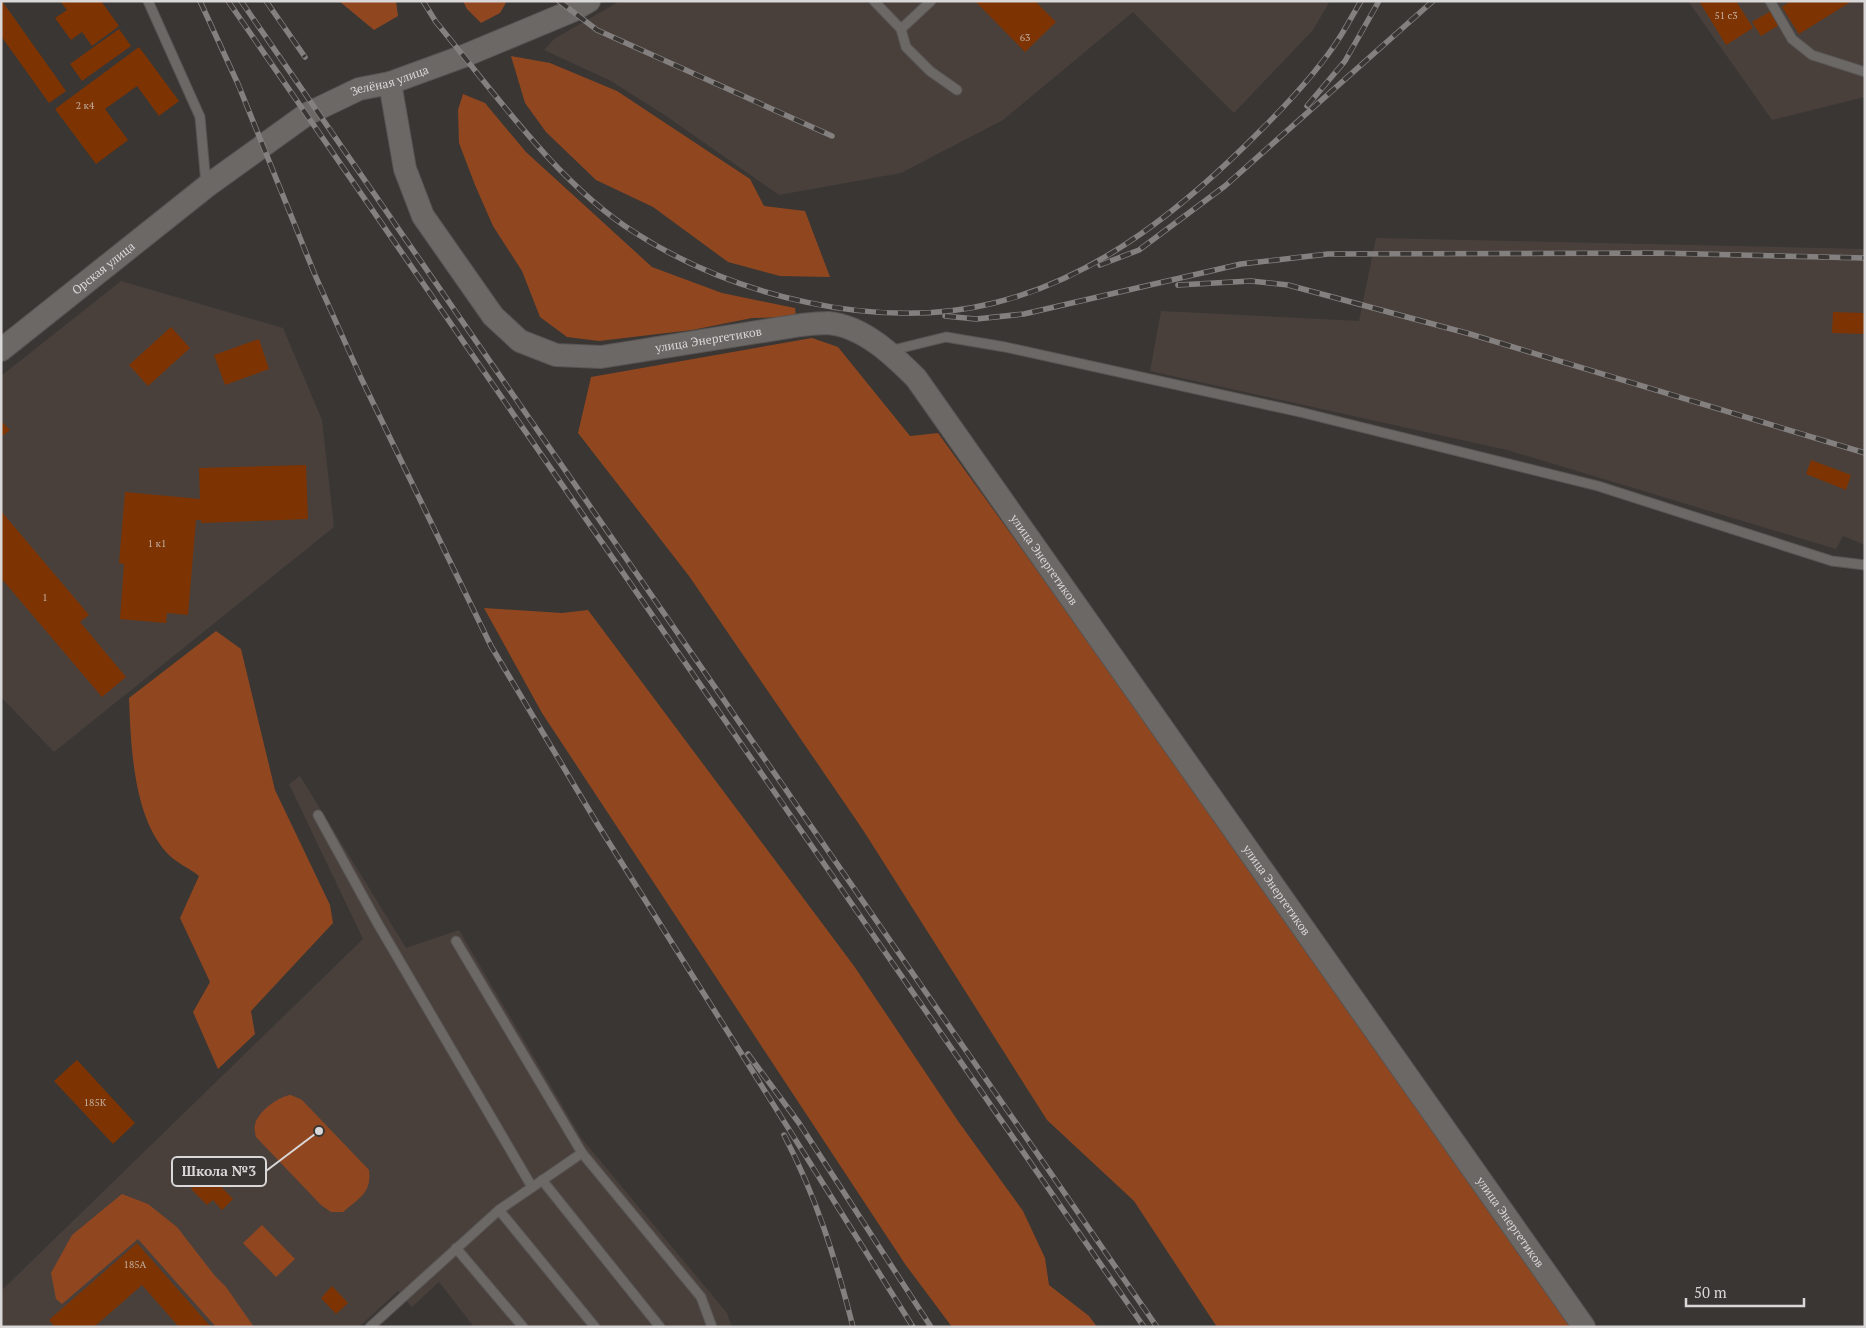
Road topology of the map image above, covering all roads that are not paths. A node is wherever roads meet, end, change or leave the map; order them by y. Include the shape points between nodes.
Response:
1 (148, 1) edge
2 (588, 1) edge
3 (874, 1) edge
4 (931, 1) edge
5 (1770, 1) edge
6 (901, 29) junction
7 (1865, 72) edge
8 (390, 83) junction
9 (957, 90) dead end
10 (206, 186) junction
11 (1, 350) edge
12 (889, 351) junction
13 (1865, 565) edge
14 (318, 815) dead end
15 (456, 941) dead end
16 (582, 1153) junction
17 (542, 1180) junction
18 (532, 1187) junction
19 (499, 1210) junction
20 (456, 1248) junction
21 (370, 1327) edge
22 (523, 1327) edge
23 (596, 1327) edge
24 (660, 1327) edge
25 (712, 1327) edge
26 (1584, 1327) edge

1 - 10 lane via 200,117
2 - 8 street, Зелёная улица via 572,12
3 - 6 lane
4 - 6 lane
5 - 7 lane via 1792,39 1812,55
6 - 9 lane via 906,47 930,71
8 - 10 street, Зелёная улица via 359,89 307,114
8 - 12 street, улица Энергетиков via 405,169 423,216 493,316 520,340 556,355 601,358 829,323 850,328
10 - 11 street, Орская улица
12 - 13 lane via 946,336 1024,351 1300,412 1598,486 1832,561
12 - 26 street, улица Энергетиков via 916,378 938,407
14 - 18 lane
15 - 16 lane
16 - 17 lane
16 - 25 lane via 700,1296
17 - 18 lane
17 - 24 lane
18 - 19 lane
19 - 20 lane
19 - 23 lane
20 - 21 lane
20 - 22 lane

